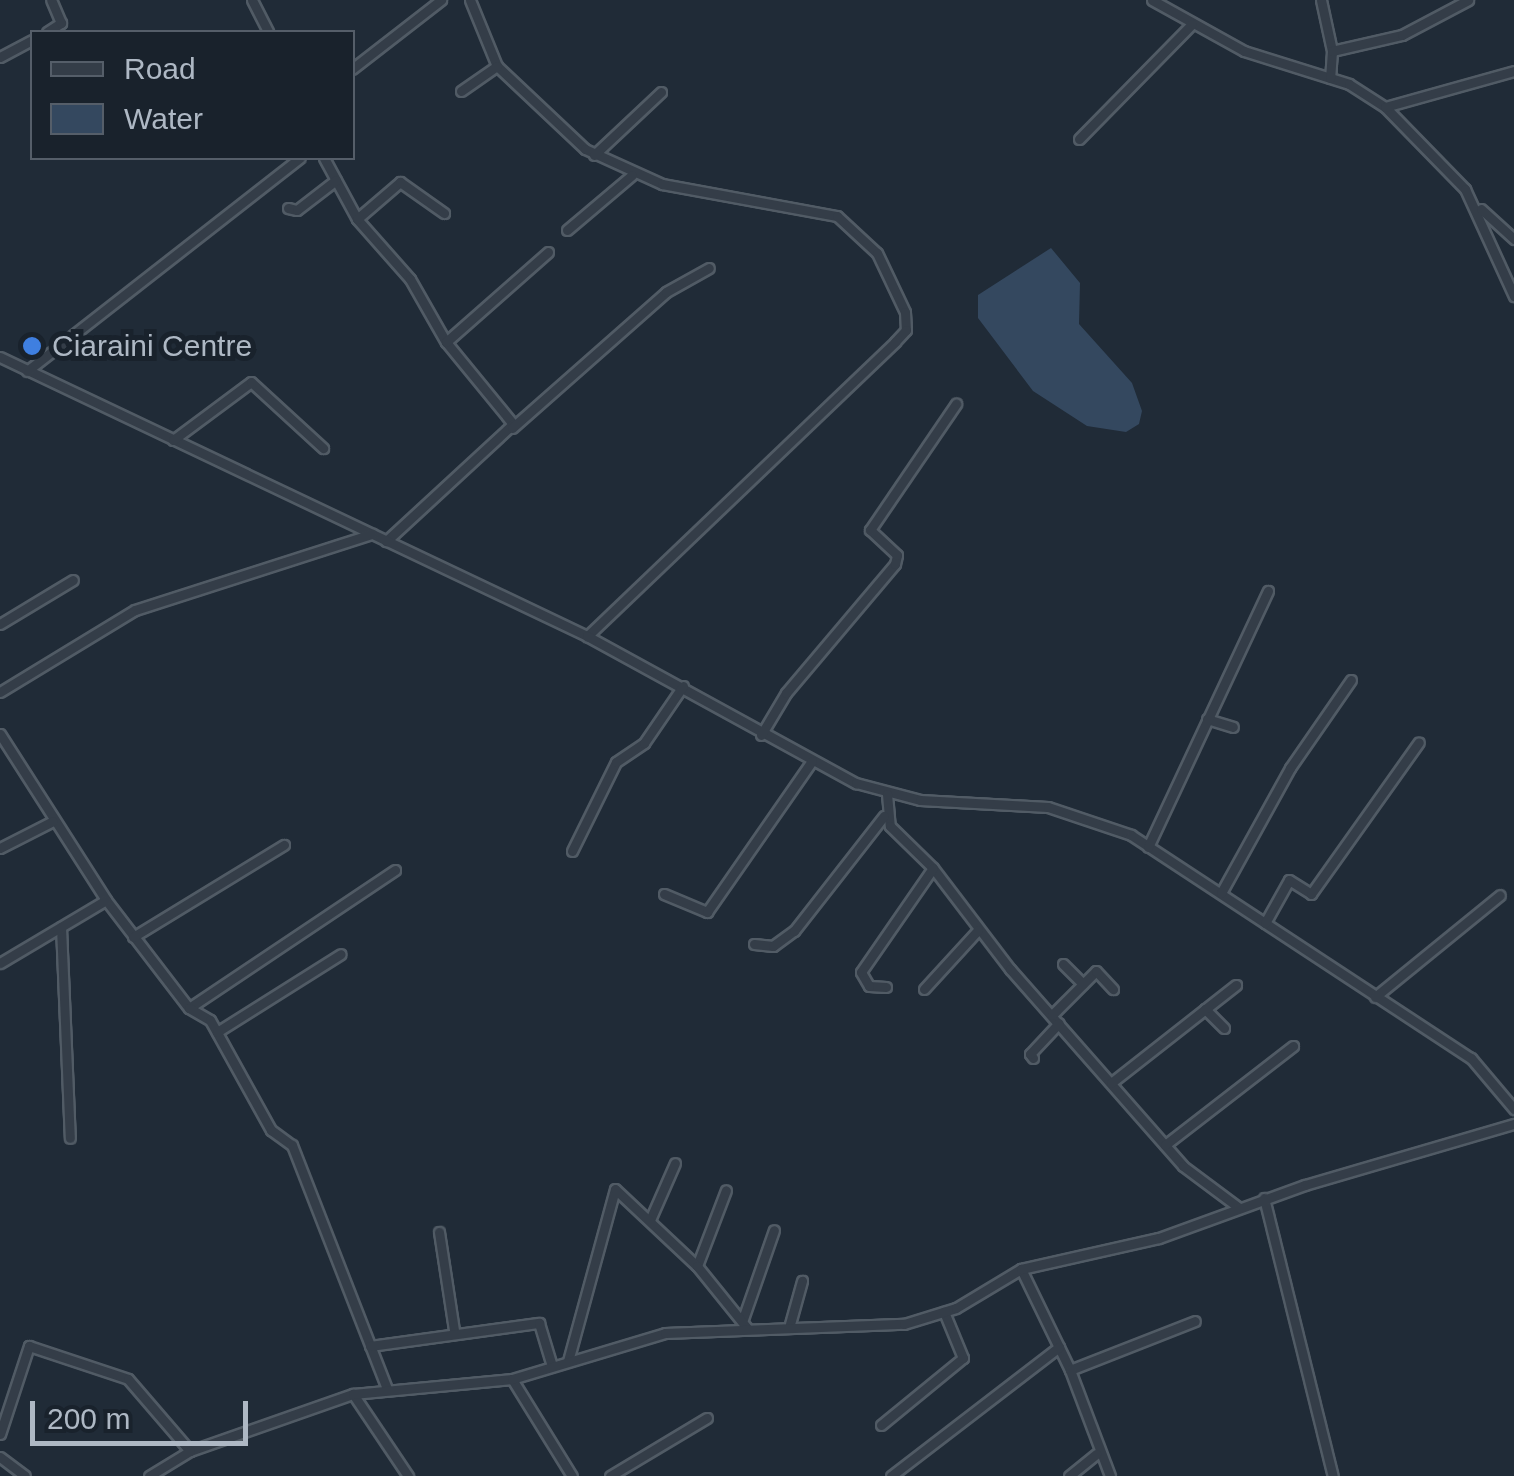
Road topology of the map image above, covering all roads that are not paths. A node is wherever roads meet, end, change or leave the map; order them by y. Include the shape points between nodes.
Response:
1 (51, 0) edge
2 (252, 0) edge
3 (441, 0) edge
4 (470, 0) edge
5 (1152, 0) edge
6 (1322, 0) edge
7 (1468, 0) edge
8 (1192, 24) junction
9 (50, 30) edge
10 (267, 30) edge
11 (30, 41) edge
12 (1332, 51) junction
13 (0, 57) edge
14 (355, 66) edge
15 (497, 66) junction
16 (1514, 71) edge
17 (1330, 78) junction
18 (460, 92) dead end
19 (661, 92) dead end
20 (1385, 108) junction
21 (1079, 138) dead end
22 (594, 155) junction
23 (297, 160) edge
24 (325, 160) edge
25 (632, 175) junction
26 (336, 180) junction
27 (1475, 203) junction
28 (288, 208) dead end
29 (444, 213) dead end
30 (357, 219) junction
31 (567, 230) dead end
32 (1514, 239) edge
33 (548, 252) dead end
34 (708, 268) dead end
35 (1514, 296) edge
36 (446, 342) junction
37 (0, 357) edge
38 (27, 371) junction
39 (956, 404) dead end
40 (512, 428) junction
41 (173, 440) junction
42 (323, 448) dead end
43 (372, 534) junction
44 (386, 541) junction
45 (72, 580) dead end
46 (1268, 592) dead end
47 (0, 624) edge
48 (587, 636) junction
49 (1351, 680) dead end
50 (683, 686) junction
51 (0, 692) edge
52 (1207, 719) junction
53 (1233, 727) dead end
54 (0, 734) edge
55 (761, 735) junction
56 (1419, 742) dead end
57 (812, 761) junction
58 (887, 794) junction
59 (884, 816) junction
60 (54, 821) junction
61 (284, 845) dead end
62 (1148, 846) junction
63 (0, 848) edge
64 (572, 850) dead end
65 (933, 868) junction
66 (394, 870) dead end
67 (664, 894) dead end
68 (1222, 894) junction
69 (1500, 896) dead end
70 (106, 900) junction
71 (1265, 923) junction
72 (61, 927) junction
73 (978, 930) junction
74 (132, 938) junction
75 (754, 944) dead end
76 (340, 954) dead end
77 (0, 963) edge
78 (1063, 964) dead end
79 (1083, 984) junction
80 (1236, 985) dead end
81 (886, 987) dead end
82 (924, 989) dead end
83 (1113, 990) dead end
84 (1375, 997) junction
85 (188, 1008) junction
86 (1205, 1009) junction
87 (1056, 1019) junction
88 (1224, 1028) dead end
89 (217, 1032) junction
90 (1293, 1046) dead end
91 (1033, 1058) dead end
92 (1111, 1083) junction
93 (1514, 1109) edge
94 (1514, 1124) edge
95 (70, 1138) dead end
96 (1165, 1145) junction
97 (675, 1163) dead end
98 (726, 1190) dead end
99 (1264, 1198) junction
100 (1238, 1207) junction
101 (650, 1220) junction
102 (774, 1230) dead end
103 (439, 1232) dead end
104 (697, 1266) junction
105 (1021, 1269) junction
106 (802, 1280) dead end
107 (944, 1312) junction
108 (1195, 1321) dead end
109 (745, 1324) junction
110 (790, 1324) junction
111 (454, 1330) junction
112 (370, 1346) junction
113 (1059, 1348) junction
114 (568, 1361) junction
115 (552, 1366) junction
116 (1070, 1370) junction
117 (512, 1379) junction
118 (387, 1389) junction
119 (353, 1394) junction
120 (707, 1418) dead end
121 (882, 1425) dead end
122 (0, 1434) edge
123 (190, 1451) junction
124 (1096, 1454) junction
125 (0, 1457) edge
126 (24, 1476) edge
127 (150, 1476) edge
128 (408, 1476) edge
129 (572, 1476) edge
130 (610, 1476) edge
131 (891, 1476) edge
132 (1069, 1476) edge
133 (1110, 1476) edge
134 (1333, 1476) edge

1 - 9 street via 61,23
2 - 10 street
3 - 14 street
4 - 15 street
5 - 8 street
6 - 12 street
7 - 12 street via 1402,35
8 - 17 street via 1287,69
8 - 21 street via 1133,92
11 - 13 street
12 - 17 street
15 - 18 street
15 - 22 street
16 - 20 street
17 - 20 street
19 - 22 street
20 - 27 street
22 - 25 street
23 - 38 street
24 - 26 street
25 - 31 street
25 - 48 street via 838,216 877,254 897,290 906,330
26 - 28 street via 297,210
26 - 30 street
27 - 32 street
27 - 35 street
29 - 30 street via 400,182
30 - 36 street via 410,279
33 - 36 street
34 - 40 street via 666,292
36 - 40 street
37 - 38 street
38 - 41 street
39 - 55 street via 870,530 894,553 895,564 786,693
40 - 44 street
41 - 42 street via 251,382
41 - 43 street
43 - 44 street
43 - 51 street via 136,610
44 - 48 street
45 - 47 street
46 - 52 street
48 - 50 street
49 - 68 street via 1290,768
50 - 55 street
50 - 64 street via 644,743 616,762
52 - 53 street
52 - 62 street
54 - 60 street
55 - 57 street
56 - 71 street via 1311,894 1289,880
57 - 58 street
57 - 67 street via 707,912
58 - 59 street
58 - 62 street via 1072,812
59 - 65 street
59 - 75 street via 794,930 773,946
60 - 63 street
60 - 70 street
61 - 74 street
62 - 68 street
65 - 73 street
65 - 81 street via 861,972 868,986
66 - 85 street
68 - 71 street
69 - 84 street
70 - 72 street
70 - 74 street
71 - 84 street
72 - 77 street
72 - 95 street
73 - 82 street
73 - 87 street
74 - 85 street
76 - 89 street
78 - 79 street
79 - 83 street via 1096,971
79 - 87 street
80 - 86 street
84 - 93 street via 1471,1058
85 - 89 street
86 - 88 street
86 - 92 street
87 - 91 street
87 - 92 street
89 - 112 street via 271,1130 292,1144
90 - 96 street
92 - 96 street
94 - 99 street
96 - 100 street
97 - 101 street
98 - 104 street
99 - 100 street
99 - 134 street
100 - 105 street via 1159,1238
101 - 104 street
101 - 114 street via 612,1190
102 - 109 street
103 - 111 street
104 - 109 street
105 - 107 street
105 - 113 street
106 - 110 street
107 - 110 street via 882,1328
107 - 121 street via 963,1358
108 - 116 street
109 - 110 street
109 - 114 street via 664,1333
111 - 112 street
111 - 115 street via 542,1324
112 - 118 street
113 - 116 street
113 - 131 street
114 - 115 street
115 - 117 street
116 - 124 street
117 - 118 street
117 - 129 street
118 - 119 street
119 - 123 street
119 - 128 street
120 - 130 street
122 - 123 street via 29,1346 128,1378
123 - 127 street
124 - 132 street
124 - 133 street
125 - 126 street

